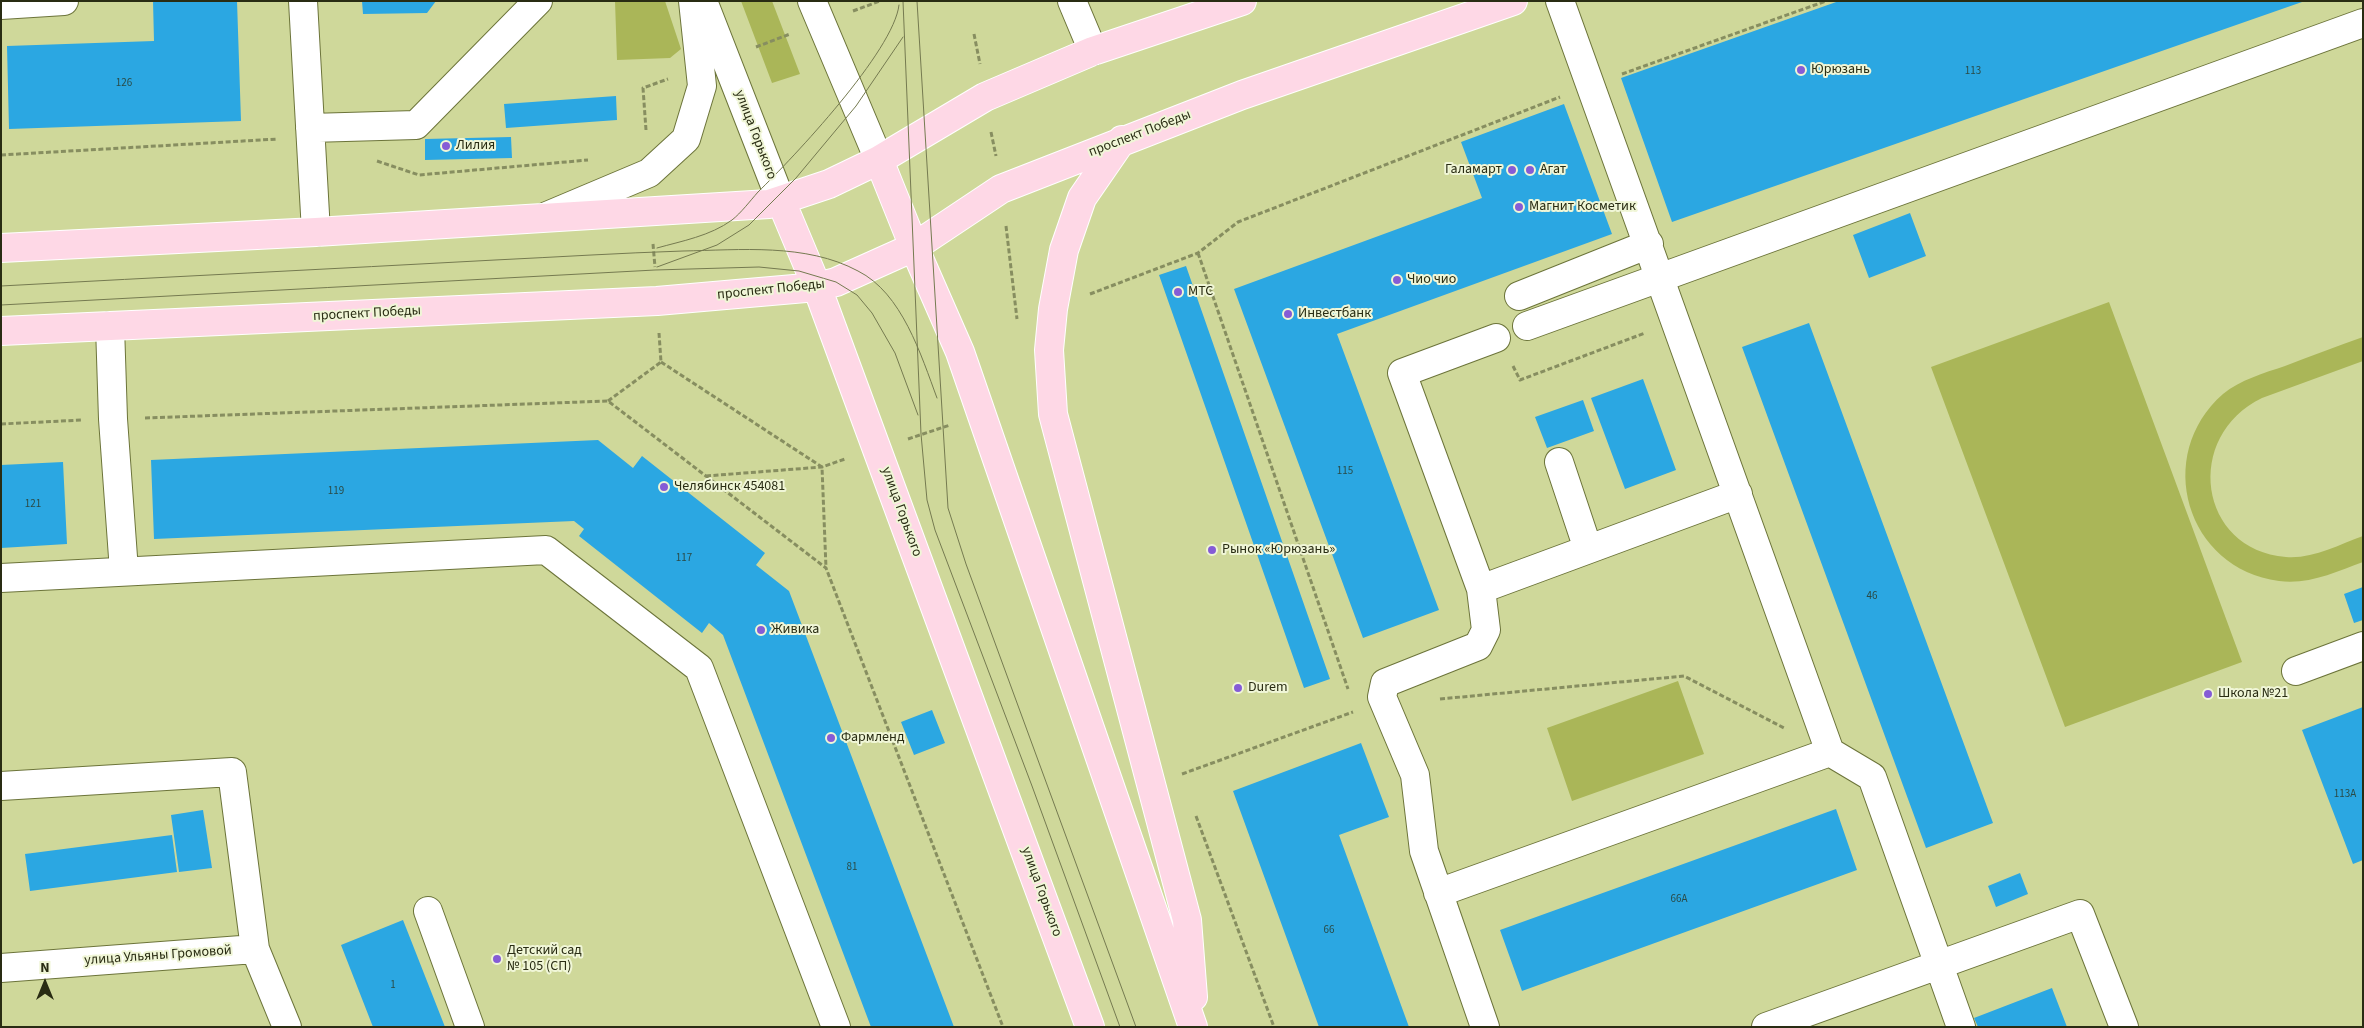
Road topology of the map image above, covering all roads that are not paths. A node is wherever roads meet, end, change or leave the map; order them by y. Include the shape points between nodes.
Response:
1 (64, 1) edge
2 (303, 1) edge
3 (538, 1) edge
4 (693, 1) edge
5 (703, 1) edge
6 (812, 1) edge
7 (1072, 1) edge
8 (1242, 1) edge
9 (1513, 1) edge
10 (1560, 1) edge
11 (1, 5) edge
12 (2363, 22) edge
13 (1093, 51) junction
14 (311, 133) junction
15 (1122, 140) junction
16 (879, 160) junction
17 (781, 201) junction
18 (542, 218) junction
19 (316, 232) junction
20 (1649, 244) junction
21 (914, 247) junction
22 (1, 248) edge
23 (1661, 277) junction
24 (817, 287) junction
25 (1519, 296) dead end
26 (110, 326) junction
27 (1527, 326) dead end
28 (1, 331) edge
29 (1496, 338) road end
30 (1559, 462) dead end
31 (1738, 494) junction
32 (1588, 549) junction
33 (124, 571) junction
34 (1, 578) edge
35 (1481, 589) junction
36 (2363, 646) edge
37 (2296, 671) dead end
38 (1830, 752) junction
39 (1, 786) edge
40 (1438, 893) junction
41 (428, 910) dead end
42 (255, 949) junction
43 (1939, 965) junction
44 (1, 968) edge
45 (286, 1027) edge
46 (470, 1027) edge
47 (836, 1027) edge
48 (1090, 1027) edge
49 (1194, 1027) edge
50 (1486, 1027) edge
51 (1766, 1027) edge
52 (1961, 1027) edge
53 (2124, 1027) edge

1 - 11 street
2 - 14 street
3 - 14 street via 416,125
4 - 18 street via 702,86 686,139 648,173
5 - 17 street, улица Горького
6 - 16 street
7 - 13 street
8 - 13 main road
9 - 15 main road, проспект Победы
10 - 20 street
12 - 23 street
13 - 16 main road via 985,97
14 - 19 street
15 - 21 main road, проспект Победы via 1002,189
15 - 49 main road via 1082,198 1064,250 1049,350 1053,414 1187,920
16 - 17 main road via 829,184
16 - 21 main road
17 - 18 main road via 744,207
17 - 24 main road, улица Горького
18 - 19 main road
19 - 22 main road
20 - 23 street
20 - 25 street
21 - 24 main road, проспект Победы via 836,282
21 - 49 main road via 960,352
23 - 27 street
23 - 31 street
24 - 26 main road, проспект Победы via 657,301
24 - 48 main road, улица Горького
26 - 28 main road, проспект Победы
26 - 33 street
29 - 35 street via 1402,373
30 - 32 street
31 - 32 street
31 - 38 street
32 - 35 street
33 - 34 street
33 - 47 street via 546,550 699,668
35 - 40 street via 1486,630 1478,646 1385,683 1382,698 1415,775 1424,851
36 - 37 street
38 - 40 street
38 - 43 street via 1872,777
39 - 42 street via 232,772
40 - 50 street
41 - 46 street
42 - 44 street, улица Ульяны Громовой
42 - 45 street
43 - 51 street
43 - 52 street
43 - 53 street via 2080,914

